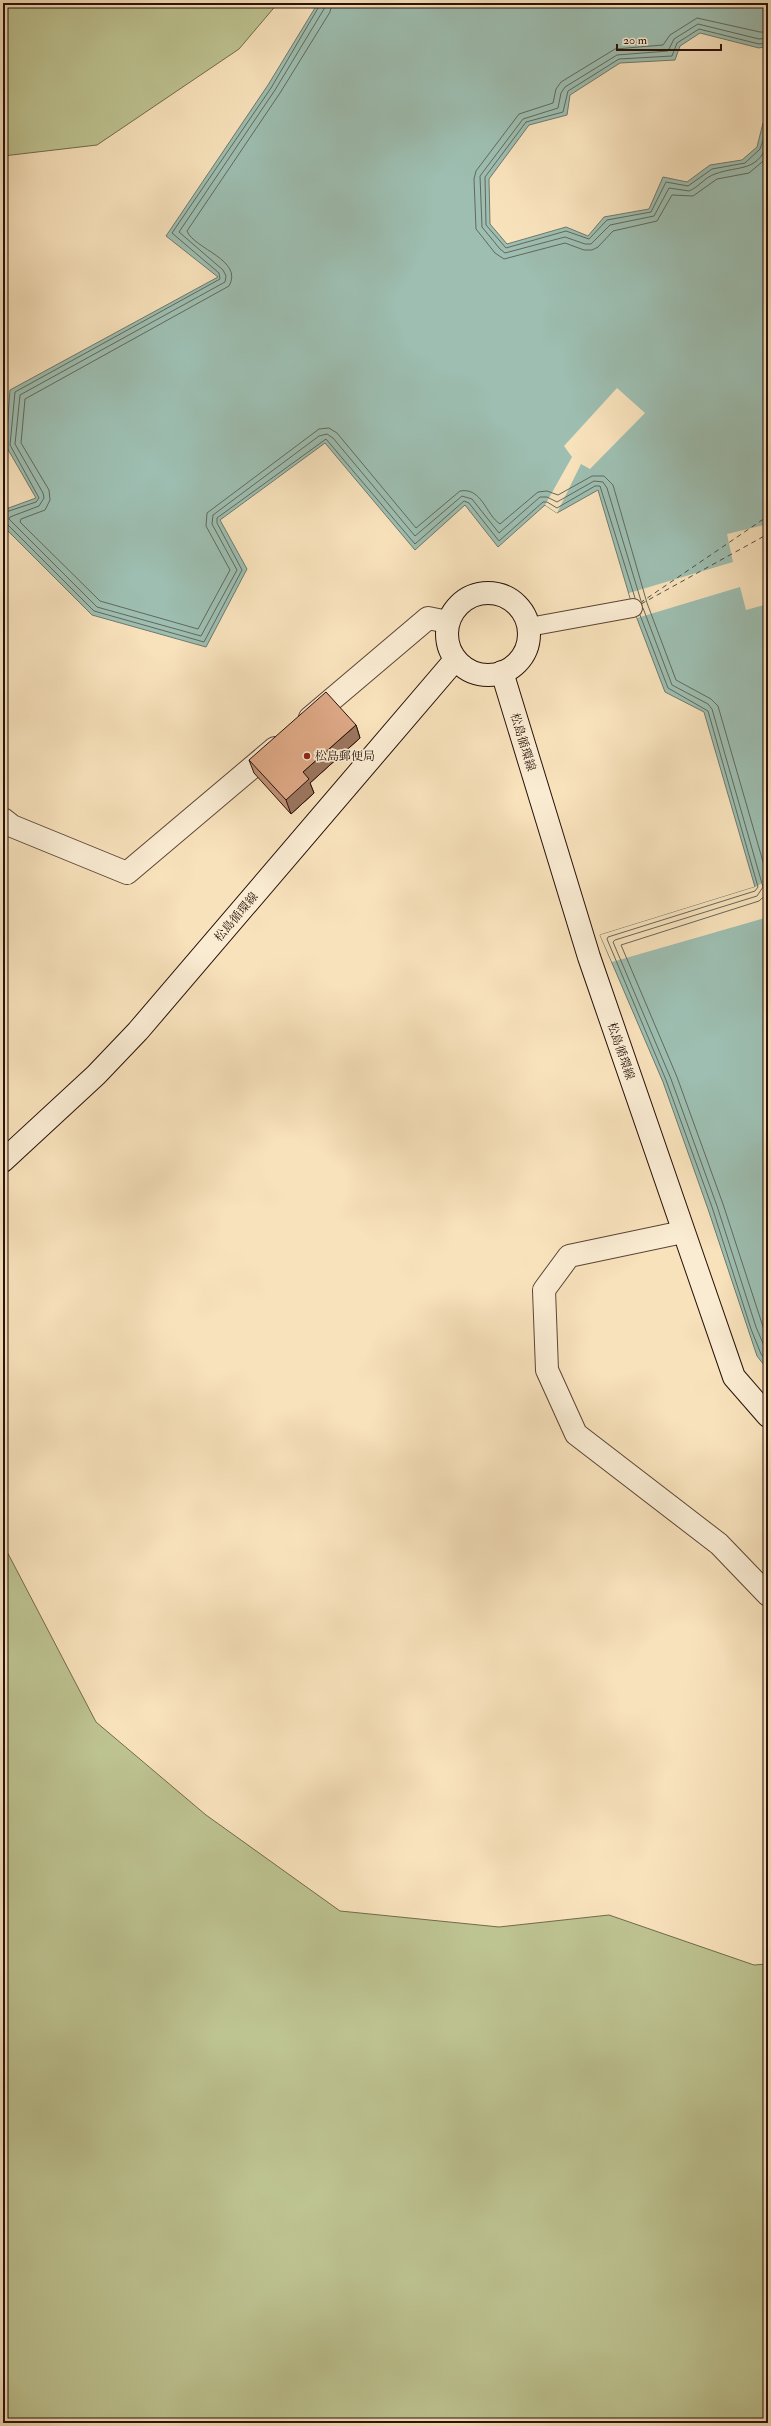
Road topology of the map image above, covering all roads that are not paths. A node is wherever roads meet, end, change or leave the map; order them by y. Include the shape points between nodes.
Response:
1 (633, 608) dead end
2 (448, 622) junction
3 (529, 627) junction
4 (455, 660) junction
5 (502, 672) junction
6 (3, 819) edge
7 (3, 1161) edge
8 (683, 1232) junction
9 (768, 1416) edge
10 (768, 1595) edge

1 - 3 lane
2 - 3 main road via 453,610 463,601 474,594 488,592 502,594 515,602 524,613
2 - 4 main road via 448,648
2 - 6 main road via 428,618 127,873 12,826
3 - 5 main road via 529,641 524,654 515,665
4 - 5 main road via 476,674 490,675
4 - 7 main road, 松島循環線 via 138,1031 96,1075
5 - 8 main road, 松島循環線 via 588,957
8 - 9 main road, 松島循環線 via 734,1377
8 - 10 main road via 569,1256 544,1290 547,1370 576,1434 719,1544

